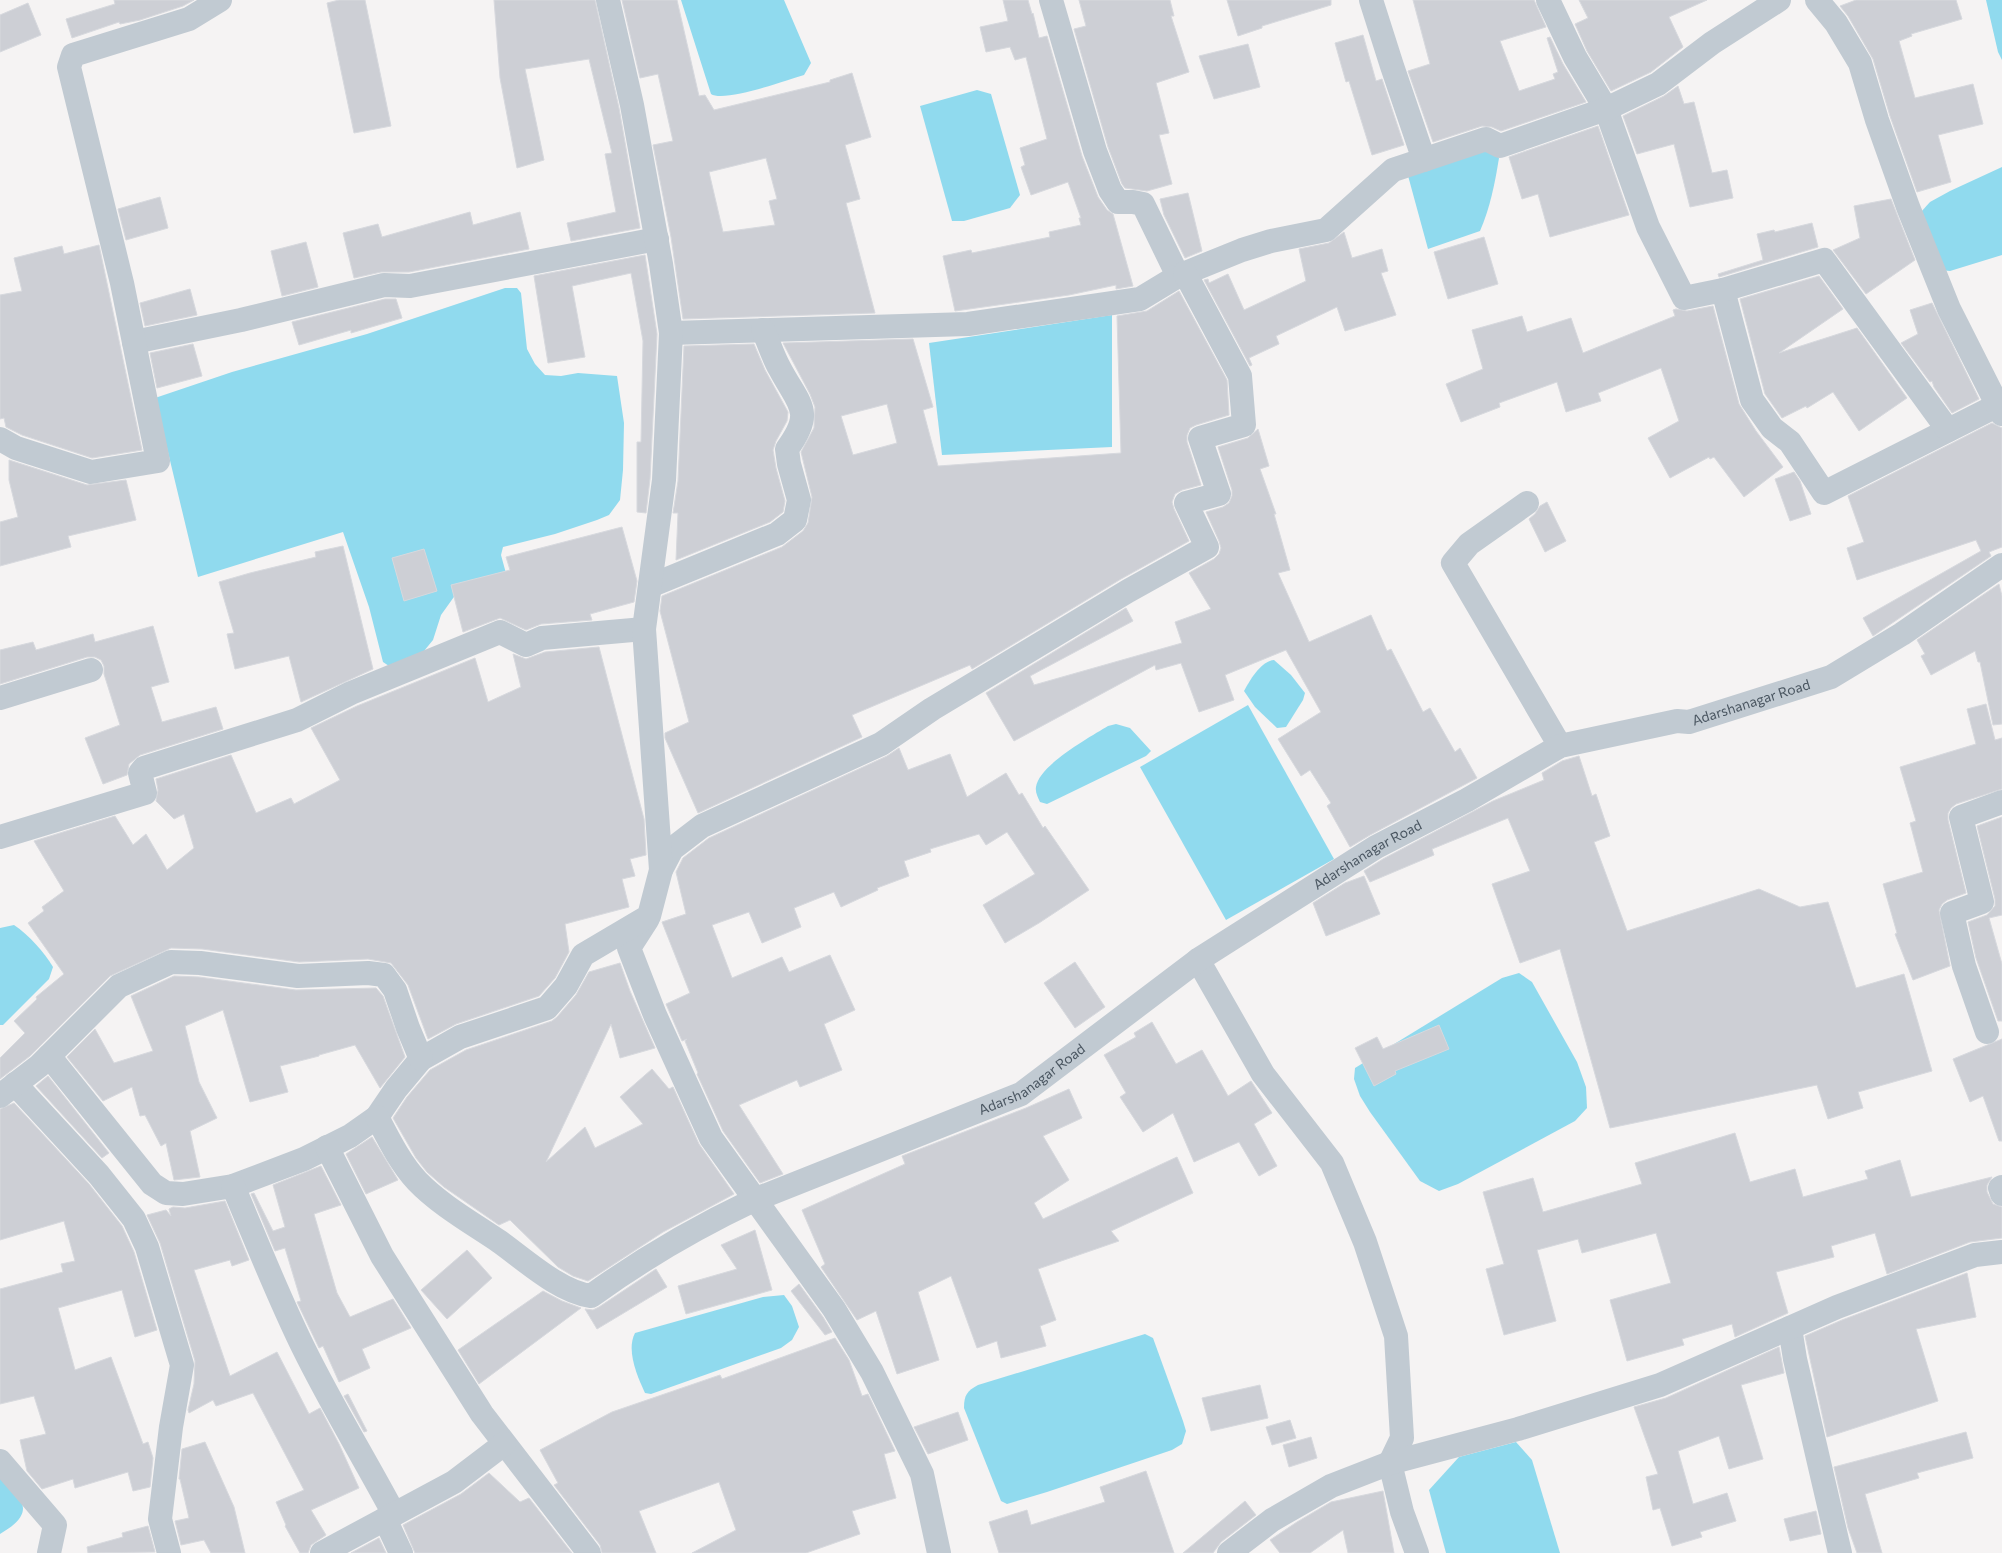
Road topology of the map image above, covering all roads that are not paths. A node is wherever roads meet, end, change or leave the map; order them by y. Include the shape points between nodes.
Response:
1 (220, 0) edge
2 (608, 0) edge
3 (1051, 0) edge
4 (1372, 0) edge
5 (1548, 0) edge
6 (1779, 0) edge
7 (1817, 0) edge
8 (1606, 109) junction
9 (1424, 160) junction
10 (657, 239) junction
11 (1182, 275) junction
12 (1723, 290) junction
13 (763, 330) junction
14 (670, 333) junction
15 (134, 342) junction
16 (2000, 409) edge
17 (1948, 430) junction
18 (0, 439) edge
19 (1527, 503) dead end
20 (2002, 565) edge
21 (650, 586) junction
22 (644, 629) junction
23 (91, 670) dead end
24 (0, 698) edge
25 (1560, 746) junction
26 (2002, 802) edge
27 (0, 837) edge
28 (661, 870) junction
29 (649, 916) junction
30 (1198, 960) junction
31 (1987, 1032) dead end
32 (49, 1056) junction
33 (421, 1059) junction
34 (7, 1090) edge
35 (377, 1116) junction
36 (327, 1147) junction
37 (233, 1186) junction
38 (2002, 1186) edge
39 (2002, 1194) edge
40 (754, 1200) junction
41 (2002, 1252) edge
42 (1790, 1328) junction
43 (504, 1444) junction
44 (0, 1462) edge
45 (1390, 1463) junction
46 (390, 1516) junction
47 (49, 1553) edge
48 (169, 1553) edge
49 (322, 1553) edge
50 (401, 1553) edge
51 (588, 1553) edge
52 (939, 1553) edge
53 (1229, 1553) edge
54 (1417, 1553) edge
55 (1840, 1553) edge

1 - 15 street via 189,19 73,55 70,67
2 - 10 street
3 - 11 street via 1095,151 1110,190 1118,202 1143,204
4 - 9 street
5 - 8 street via 1575,57
6 - 8 street via 1712,43 1658,84
7 - 16 street via 1836,23 1860,63 1908,207 1949,309
8 - 9 street via 1500,146 1486,139
8 - 12 street via 1648,227 1684,298
9 - 11 street via 1393,170 1326,230 1242,250
10 - 14 street
10 - 15 street via 410,286 384,285
11 - 13 street via 1140,298 968,324
11 - 28 street via 1240,376 1244,424 1200,438 1219,494 1186,503 1207,547 932,709 880,744 702,826 672,849
12 - 17 street via 1824,260
12 - 17 street via 1752,400 1772,428 1790,442 1824,493
13 - 14 street
13 - 21 street via 803,411 800,432 787,449 798,500 795,520 777,534
14 - 21 street via 664,480
15 - 18 street via 158,461 91,472 16,448
16 - 17 street
19 - 25 street via 1469,544 1453,563
20 - 25 street, Adarshanagar Road via 1902,634 1832,677 1689,722 1677,721
21 - 22 street
22 - 27 street via 542,638 526,645 500,632 351,693 297,720 144,768 140,773 145,793
22 - 28 street
23 - 24 street
25 - 30 street, Adarshanagar Road via 1467,800 1376,847
26 - 31 street via 1961,816 1982,902 1952,913 1964,966
28 - 29 street
29 - 33 street via 583,955 566,986 547,1008 460,1037
29 - 40 street via 629,948 655,1015 711,1138
30 - 40 street, Adarshanagar Road via 1021,1094
30 - 45 street via 1263,1074 1332,1163 1365,1242 1396,1336 1402,1438
32 - 33 street via 119,986 171,962 298,976 384,975 395,990
32 - 34 street
32 - 37 street via 152,1184 166,1193 183,1194
33 - 35 street
34 - 48 street via 99,1175 134,1219 146,1247 182,1366 160,1519
35 - 36 street via 350,1136
35 - 40 street, Adarshanagar Road via 417,1181 548,1277 584,1295 590,1296 628,1269
36 - 37 street
36 - 43 street via 382,1256
37 - 46 street via 273,1285
38 - 39 street
40 - 52 street via 834,1309 872,1372 922,1474
41 - 42 street via 1975,1255
42 - 45 street via 1660,1385 1518,1429
42 - 55 street
43 - 46 street via 454,1482
43 - 51 street
44 - 47 street via 56,1525
45 - 53 street via 1331,1486 1272,1520
45 - 54 street via 1402,1512
46 - 49 street
46 - 50 street

